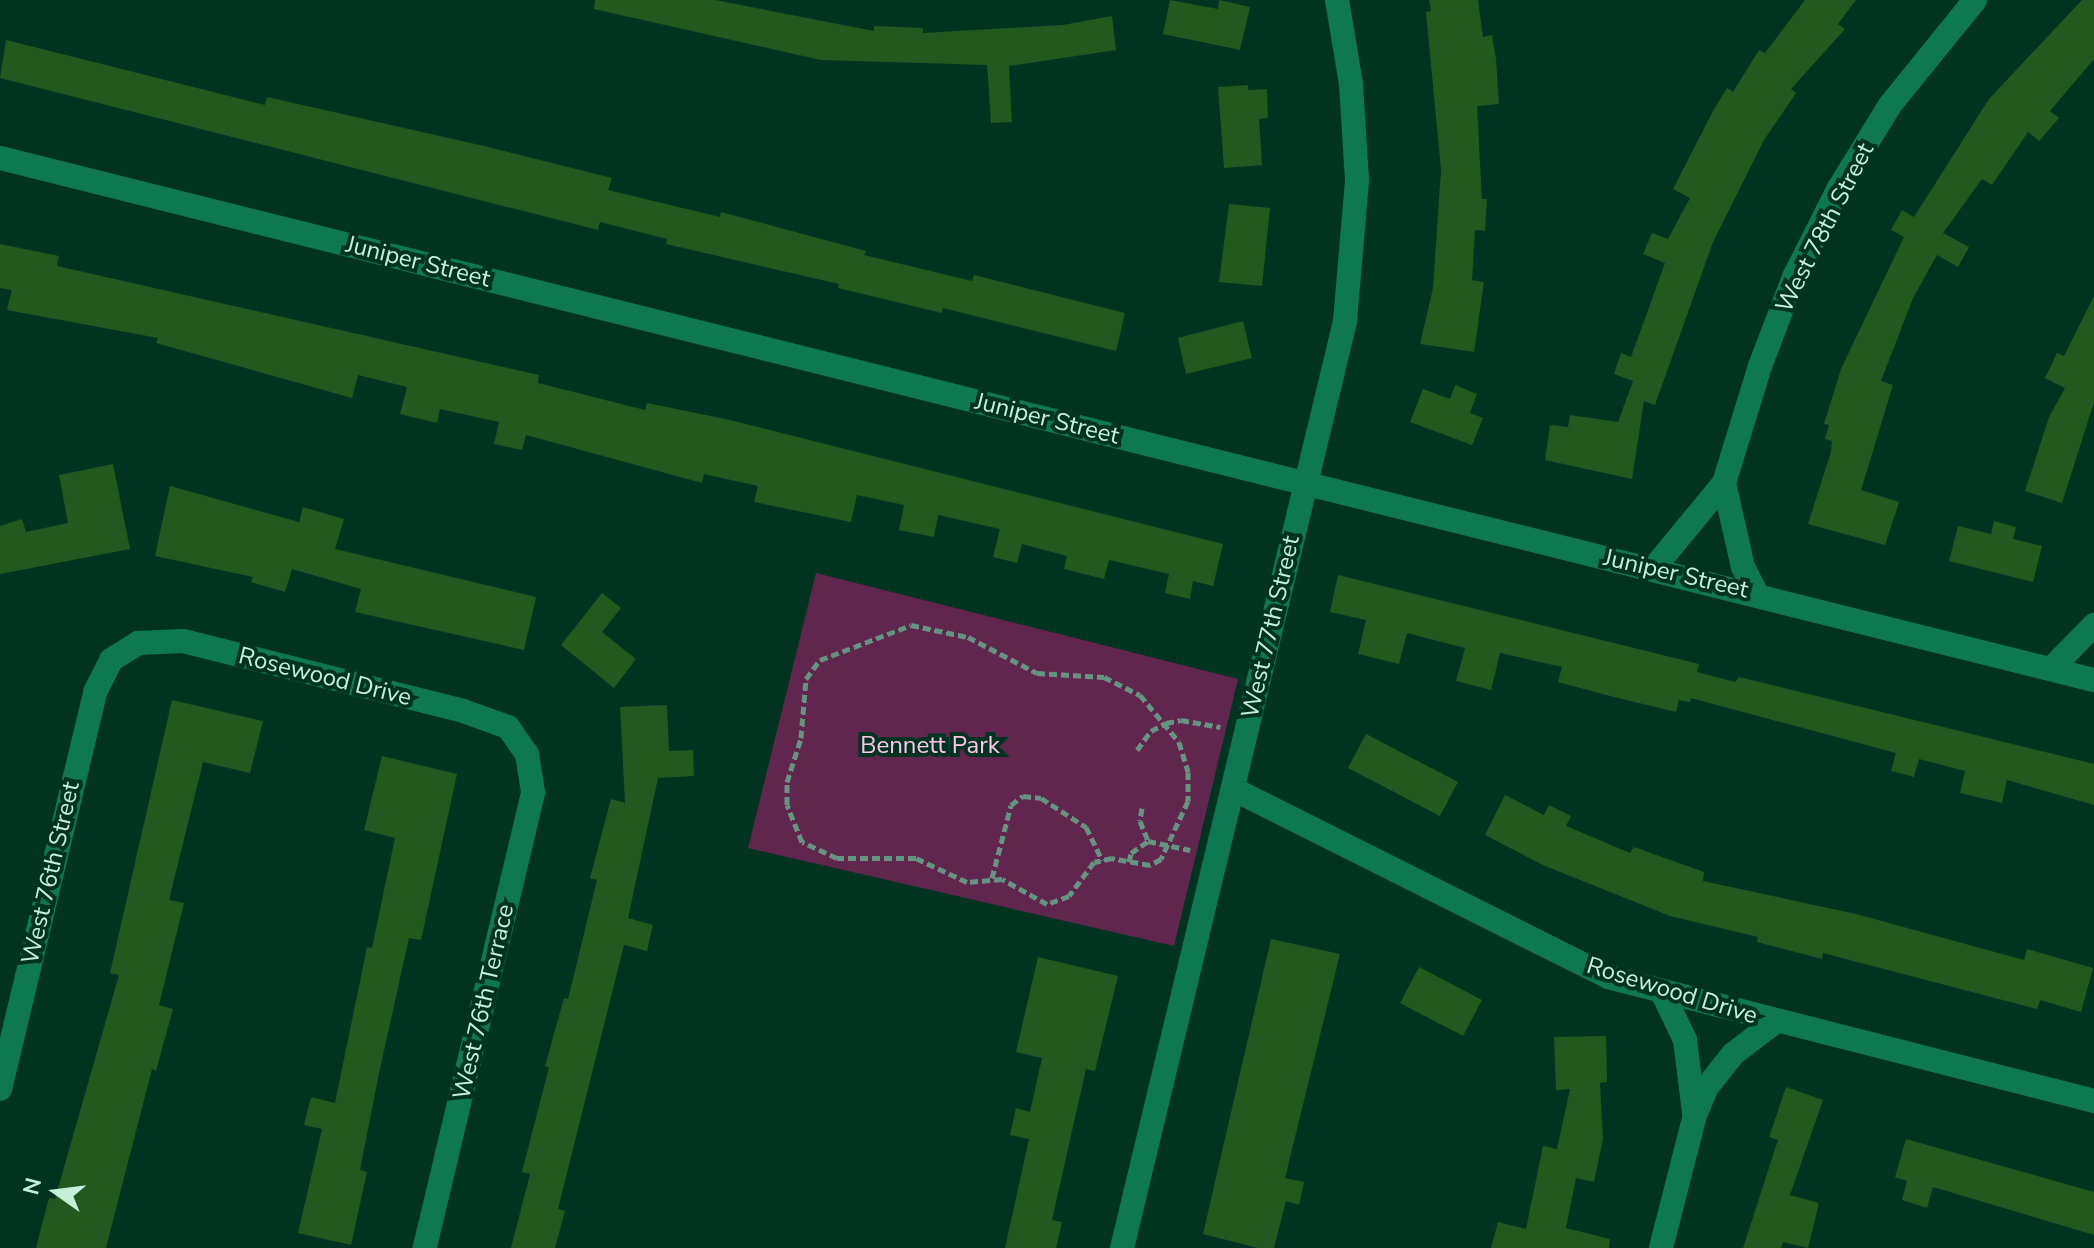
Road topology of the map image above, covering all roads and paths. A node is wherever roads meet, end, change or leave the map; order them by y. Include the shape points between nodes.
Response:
1 (1337, 0) edge
2 (1975, 0) edge
3 (0, 158) edge
4 (1305, 483) junction
5 (1724, 483) junction
6 (1653, 569) junction
7 (1757, 594) junction
8 (2094, 625) edge
9 (111, 660) joint
10 (2051, 669) junction
11 (2094, 680) edge
12 (1166, 723) junction
13 (1225, 728) dead end
14 (1137, 750) dead end
15 (527, 754) joint
16 (1233, 789) junction
17 (1142, 808) dead end
18 (1092, 818) dead end
19 (1089, 830) junction
20 (1148, 841) junction
21 (1168, 846) junction
22 (1191, 851) dead end
23 (1102, 860) junction
24 (1129, 862) junction
25 (992, 879) junction
26 (1663, 994) junction
27 (1775, 1022) junction
28 (0, 1089) edge
29 (2094, 1101) edge
30 (1695, 1115) junction
31 (425, 1248) edge
32 (1122, 1248) edge
33 (1661, 1248) edge

1 - 4 street, West 77th Street via 1351,84 1357,180 1354,260 1345,321
2 - 5 street, West 78th Street via 1890,105 1839,188 1794,277
3 - 4 street, Juniper Street
4 - 6 street, Juniper Street
4 - 16 street, West 77th Street
5 - 6 street, West 78th Street
5 - 7 street, West 78th Street via 1743,567
6 - 7 street, Juniper Street
7 - 10 street, Juniper Street
8 - 10 street
9 - 15 street, Rosewood Drive via 138,643 183,641 463,711 508,727
9 - 28 street, West 76th Street via 95,692
10 - 11 street, Juniper Street
12 - 13 path via 1181,720
12 - 14 path via 1151,731
12 - 21 path via 1183,753 1190,793
12 - 25 path via 1140,695 1115,680 1037,673 939,628 911,625 820,660 806,679 801,738 787,782 787,805 802,842 825,855 916,858 957,880
15 - 31 street, West 76th Terrace via 533,793
16 - 26 street, Rosewood Drive via 1552,951
16 - 32 street, West 77th Street
17 - 20 path via 1140,821
18 - 19 path
19 - 23 path
19 - 25 path via 1041,798 1017,800
20 - 21 path
20 - 24 path via 1131,853
21 - 22 path
21 - 24 path via 1156,863
23 - 24 path
23 - 25 path via 1088,868 1069,896 1054,904 1033,901 1010,882
26 - 27 street, Rosewood Drive
26 - 30 street via 1685,1040
27 - 29 street, Rosewood Drive
27 - 30 street via 1723,1066
30 - 33 street

